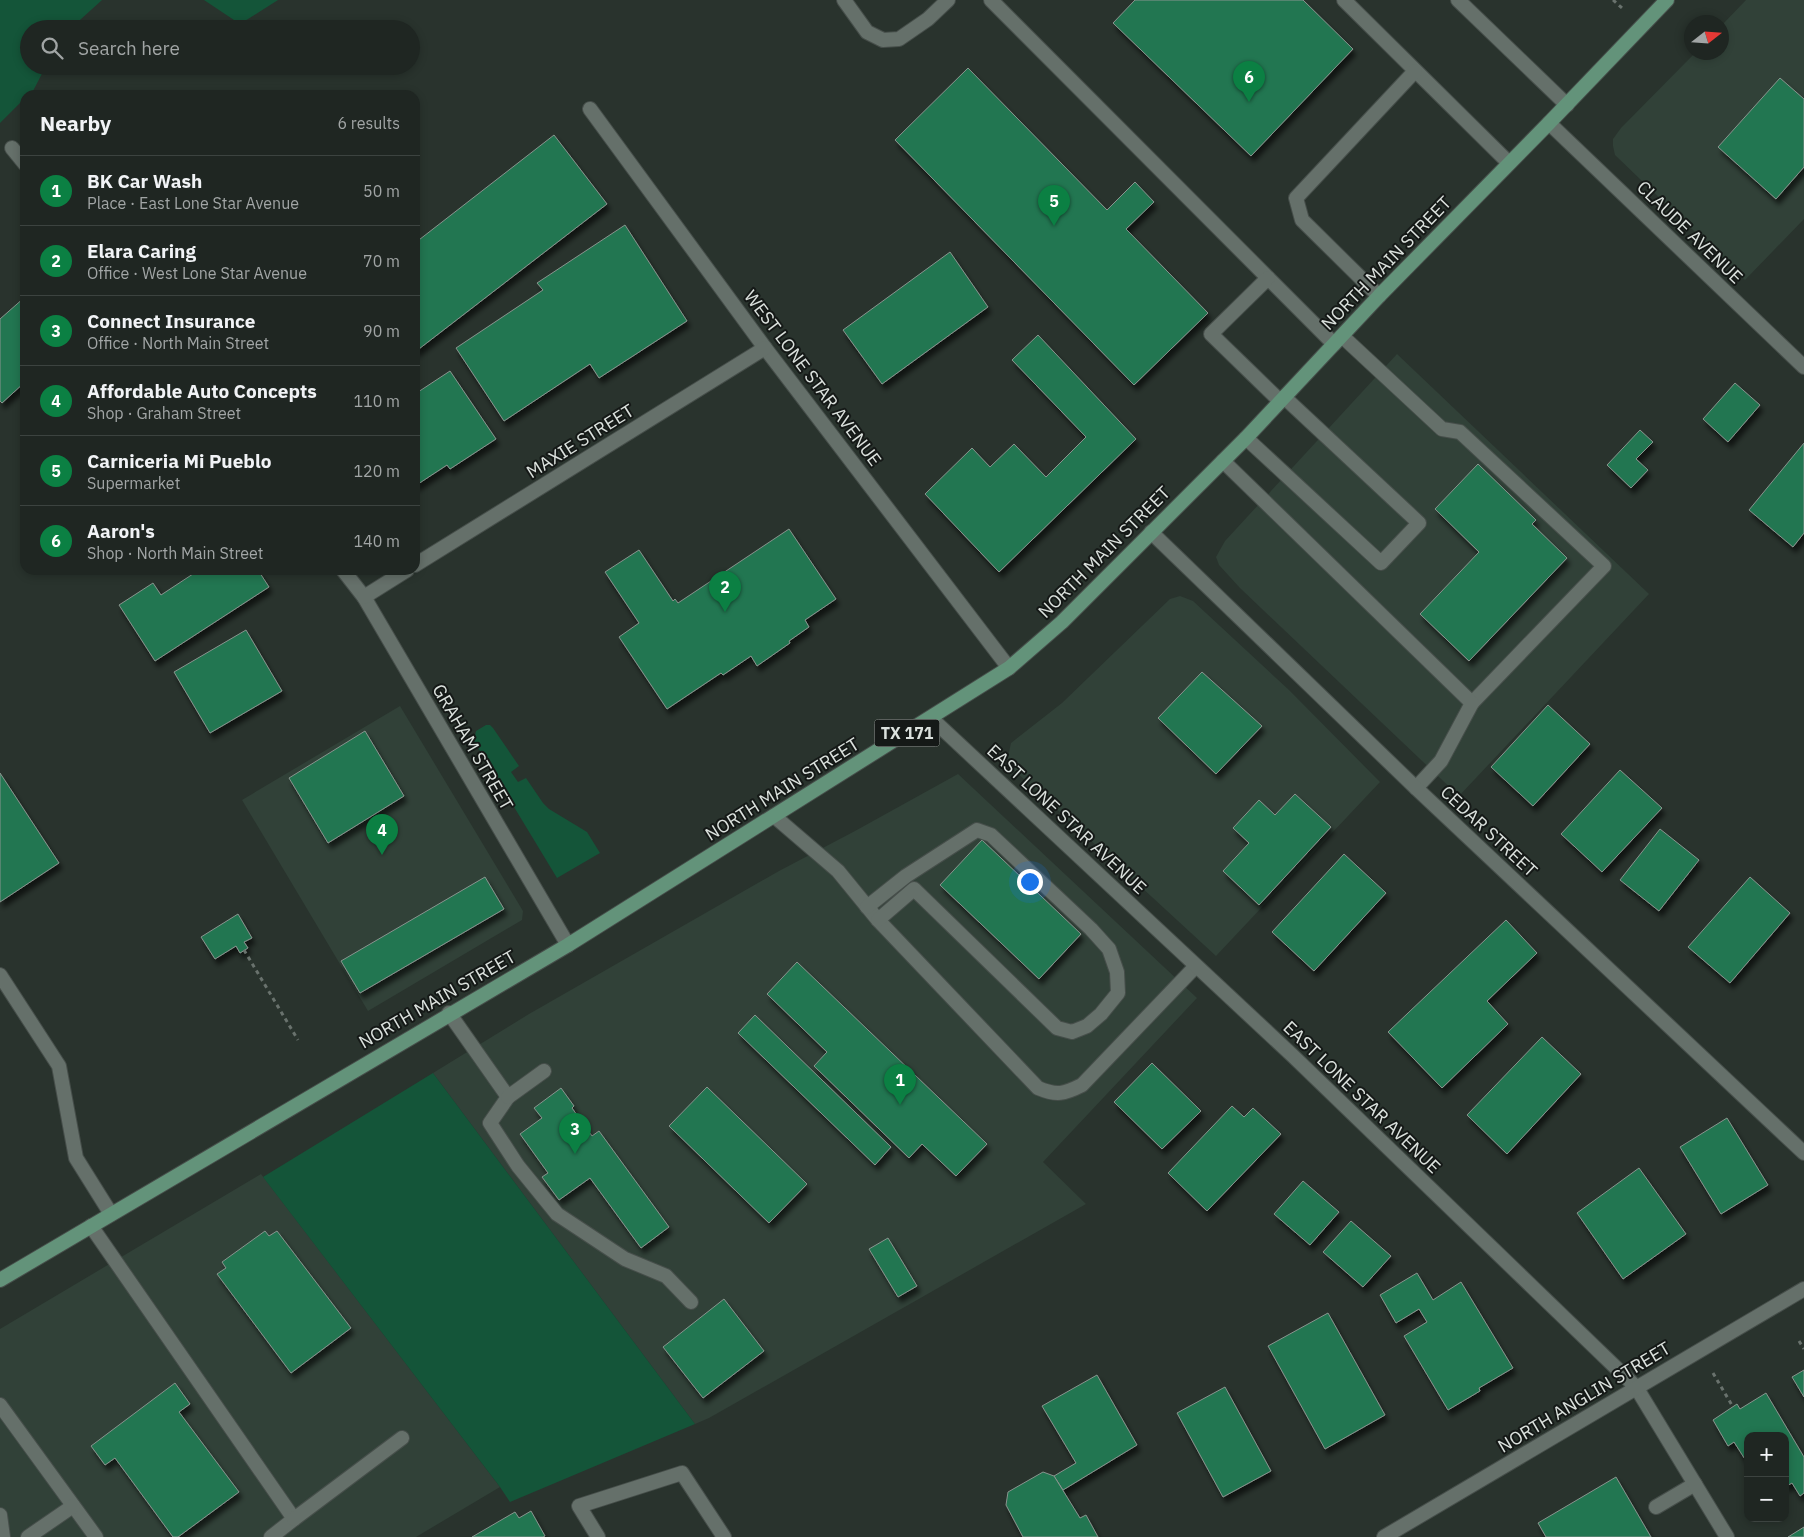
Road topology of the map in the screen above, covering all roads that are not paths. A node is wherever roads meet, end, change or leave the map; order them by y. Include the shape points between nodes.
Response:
1 (844, 0) edge
2 (948, 0) edge
3 (991, 0) edge
4 (1344, 0) edge
5 (1458, 0) edge
6 (1666, 0) edge
7 (1415, 71) junction
8 (1567, 104) junction
9 (590, 109) dead end
10 (1549, 123) junction
11 (12, 148) dead end
12 (20, 158) edge
13 (1509, 163) junction
14 (1268, 278) junction
15 (1379, 296) junction
16 (1338, 340) junction
17 (765, 348) junction
18 (1804, 368) edge
19 (1282, 399) junction
20 (1246, 438) junction
21 (1223, 461) junction
22 (1151, 532) junction
23 (420, 562) edge
24 (347, 575) edge
25 (399, 575) edge
26 (364, 597) junction
27 (1009, 668) junction
28 (1472, 703) junction
29 (931, 718) junction
30 (1416, 788) junction
31 (774, 816) junction
32 (867, 907) junction
33 (878, 920) junction
34 (568, 944) junction
35 (1196, 966) junction
36 (0, 975) edge
37 (450, 1013) junction
38 (544, 1071) dead end
39 (508, 1097) junction
40 (1804, 1153) edge
41 (111, 1214) junction
42 (90, 1226) junction
43 (0, 1280) edge
44 (1804, 1289) edge
45 (691, 1302) dead end
46 (1636, 1387) junction
47 (0, 1405) edge
48 (402, 1438) dead end
49 (1695, 1484) junction
50 (74, 1506) junction
51 (1656, 1507) dead end
52 (0, 1515) edge
53 (294, 1519) junction
54 (2, 1537) edge
55 (28, 1537) edge
56 (96, 1537) edge
57 (271, 1537) edge
58 (598, 1537) edge
59 (724, 1537) edge
60 (1384, 1537) edge
61 (1727, 1537) edge

1 - 2 street via 868,32 883,40 899,39
3 - 14 street
4 - 7 street
5 - 8 street
6 - 8 main road, NORTH MAIN STREET / TX 171
7 - 13 street
7 - 15 street via 1296,198 1302,220
8 - 10 main road, NORTH MAIN STREET / TX 171
9 - 17 street, WEST LONE STAR AVENUE
10 - 13 main road, NORTH MAIN STREET / TX 171
10 - 18 street, CLAUDE AVENUE
11 - 12 street
13 - 15 main road, NORTH MAIN STREET / TX 171
14 - 16 street
14 - 19 street via 1211,334
15 - 16 main road, NORTH MAIN STREET / TX 171
16 - 19 main road, NORTH MAIN STREET / TX 171
16 - 28 street via 1442,430 1460,432 1604,566
17 - 23 street, MAXIE STREET
17 - 27 street, WEST LONE STAR AVENUE
19 - 20 main road, NORTH MAIN STREET / TX 171
19 - 20 street via 1419,523 1381,563
20 - 21 main road, NORTH MAIN STREET / TX 171
21 - 22 main road, NORTH MAIN STREET / TX 171
21 - 28 street
22 - 27 main road, NORTH MAIN STREET / TX 171 via 1062,622
22 - 30 street, CEDAR STREET
24 - 26 street, GRAHAM STREET
25 - 26 street
26 - 34 street, GRAHAM STREET
27 - 29 main road, NORTH MAIN STREET / TX 171
28 - 30 street via 1442,761
29 - 31 main road, NORTH MAIN STREET / TX 171
29 - 35 street, EAST LONE STAR AVENUE
30 - 40 street, CEDAR STREET
31 - 32 street via 838,871
31 - 34 main road, NORTH MAIN STREET / TX 171
32 - 33 street
32 - 33 street via 906,876 978,830 991,835 1109,949 1118,972 1118,993 1087,1026 1072,1032 1057,1028 914,889
33 - 35 street via 1038,1088 1052,1094 1082,1085
34 - 37 main road, NORTH MAIN STREET / TX 171
35 - 46 street, EAST LONE STAR AVENUE
36 - 41 street via 59,1066 76,1158
37 - 39 street
37 - 41 main road, NORTH MAIN STREET / TX 171
38 - 39 street
39 - 45 street via 490,1123 518,1166 557,1214 625,1259 666,1276
41 - 42 main road, NORTH MAIN STREET / TX 171
42 - 43 main road, NORTH MAIN STREET / TX 171
42 - 53 street
44 - 46 street, NORTH ANGLIN STREET
46 - 49 street, EAST LONE STAR AVENUE
46 - 60 street, NORTH ANGLIN STREET
47 - 50 street
48 - 53 street
49 - 51 street
49 - 61 street, EAST LONE STAR AVENUE
50 - 55 street
50 - 56 street
52 - 54 street
53 - 57 street
58 - 59 street via 579,1506 682,1473

